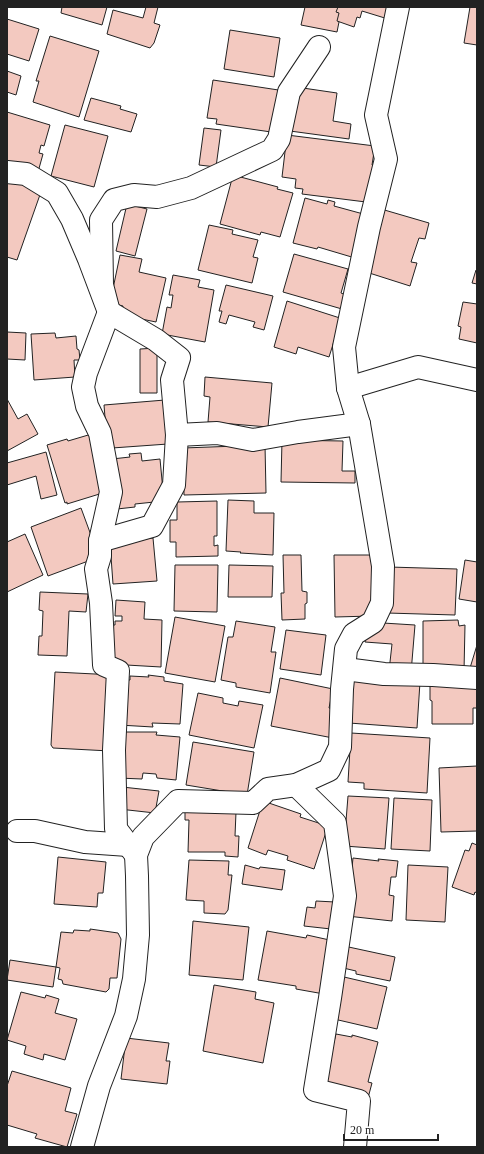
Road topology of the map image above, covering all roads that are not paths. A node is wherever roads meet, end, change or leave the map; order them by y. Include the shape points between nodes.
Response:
1 (398, 7) edge
2 (319, 47) dead end
3 (7, 172) edge
4 (109, 312) junction
5 (477, 380) edge
6 (348, 388) junction
7 (359, 424) junction
8 (177, 435) junction
9 (100, 541) junction
10 (345, 669) junction
11 (477, 678) edge
12 (296, 785) junction
13 (17, 831) dead end
14 (132, 850) junction
15 (82, 1147) edge
16 (355, 1147) edge

1 - 6 street via 376,115 386,159 344,346
2 - 4 street via 289,92 279,139 272,150 191,188 157,197 134,195 114,200 101,220 102,285
3 - 4 street via 26,174 57,193 72,219
4 - 8 street via 156,340 179,358 172,380
4 - 9 street via 83,387 87,406 100,432 111,492
5 - 6 street via 418,367
6 - 7 street
7 - 8 street via 253,440 217,433
7 - 10 street via 383,566 382,604 373,622 354,634 346,649
8 - 9 street via 174,485 152,526
9 - 14 street via 100,556 96,569 101,603 104,665 118,670 114,750 116,829
10 - 11 street via 384,674
10 - 12 street via 340,747 329,770
12 - 14 street via 268,789 253,803 178,801
12 - 16 street via 335,823 345,896 315,1090 359,1101
13 - 14 street via 35,831
14 - 15 street via 138,876 138,935 134,979 126,1016 98,1086

